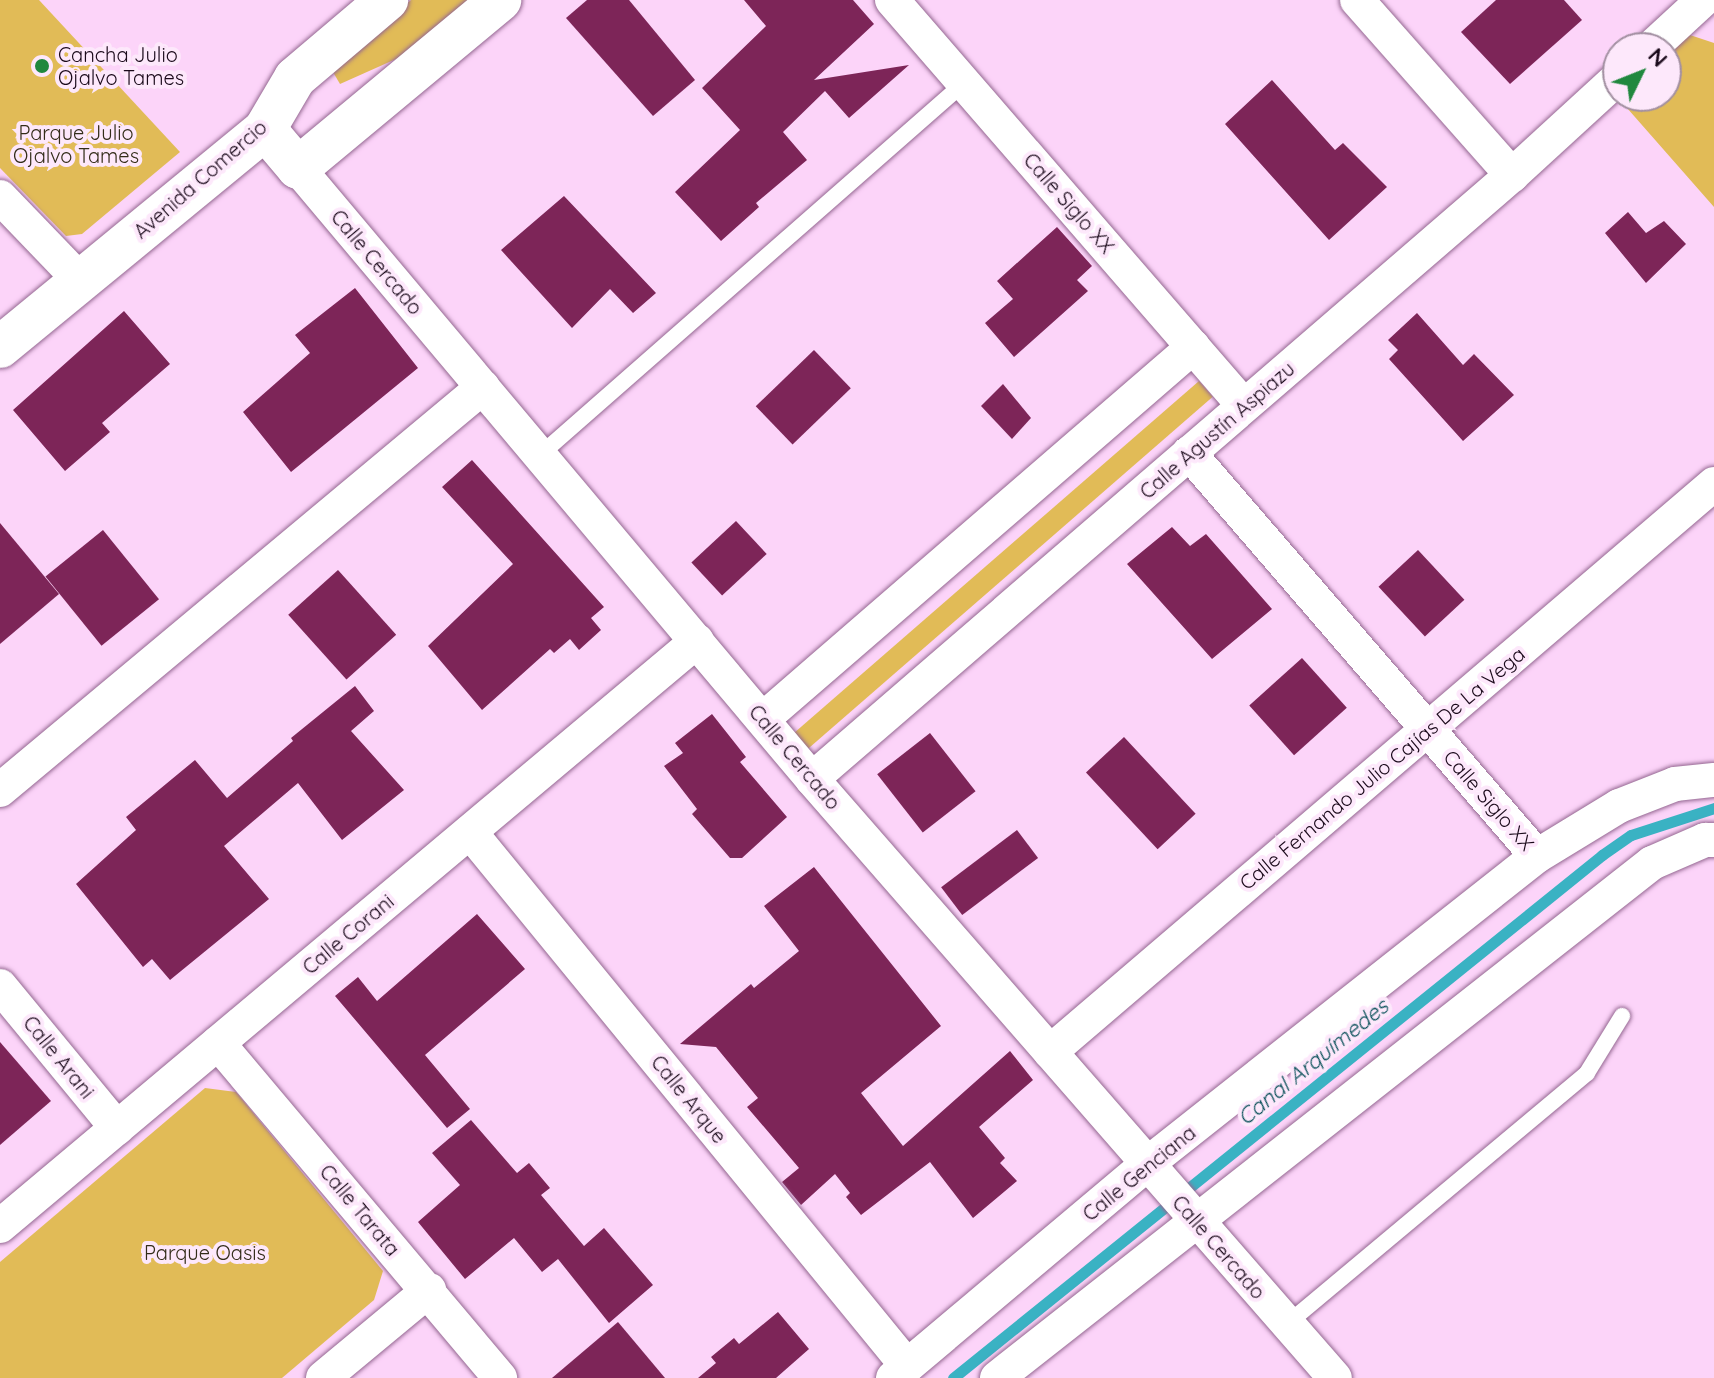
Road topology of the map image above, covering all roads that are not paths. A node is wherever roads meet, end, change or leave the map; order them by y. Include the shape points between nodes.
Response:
1 (387, 0) edge
2 (500, 0) edge
3 (892, 0) edge
4 (1357, 0) edge
5 (1703, 0) edge
6 (1668, 32) edge
7 (964, 83) junction
8 (1602, 93) edge
9 (265, 129) junction
10 (298, 168) junction
11 (1512, 175) junction
12 (0, 197) edge
13 (80, 280) junction
14 (0, 347) edge
15 (1193, 347) junction
16 (483, 387) junction
17 (1244, 406) junction
18 (1189, 453) junction
19 (540, 455) junction
20 (1714, 484) edge
21 (697, 641) junction
22 (763, 719) junction
23 (1429, 729) junction
24 (812, 779) junction
25 (1714, 780) edge
26 (0, 790) edge
27 (470, 832) junction
28 (1714, 840) edge
29 (1537, 856) junction
30 (0, 986) edge
31 (1622, 1016) dead end
32 (218, 1043) junction
33 (1050, 1052) junction
34 (117, 1128) junction
35 (1154, 1172) junction
36 (1190, 1213) junction
37 (0, 1226) edge
38 (429, 1290) junction
39 (1287, 1324) junction
40 (900, 1372) edge
41 (323, 1378) edge
42 (500, 1378) edge
43 (997, 1378) edge
44 (1335, 1378) edge

1 - 9 street, Avenida Comercio via 295,78
2 - 10 street
3 - 7 street, Calle Siglo XX
4 - 11 street
5 - 6 street
7 - 15 street, Calle Siglo XX
7 - 19 lane
8 - 11 street, Calle Agustín Aspiazu
9 - 10 street, Calle Cercado
9 - 13 street, Avenida Comercio
10 - 16 street, Calle Cercado
11 - 17 street, Calle Agustín Aspiazu
12 - 13 street
13 - 14 street, Avenida Comercio
15 - 17 street, Calle Siglo XX
15 - 22 street
16 - 19 street, Calle Cercado
16 - 26 street
17 - 18 street, Calle Agustín Aspiazu
18 - 23 street, Calle Siglo XX
18 - 24 street, Calle Agustín Aspiazu
19 - 21 street, Calle Cercado
20 - 23 street, Calle Fernando Julio Cajías De La Vega
21 - 22 street, Calle Cercado
21 - 27 street, Calle Corani
22 - 24 street, Calle Cercado
23 - 29 street, Calle Siglo XX
23 - 33 street, Calle Fernando Julio Cajías De La Vega
24 - 33 street, Calle Cercado
25 - 29 street, Calle Genciana via 1675,784 1619,806
27 - 32 street, Calle Corani
27 - 40 street, Calle Arque
28 - 36 street via 1652,863
29 - 35 street, Calle Genciana
30 - 34 street, Calle Arani
31 - 39 lane via 1587,1073
32 - 34 street, Calle Corani
32 - 38 street, Calle Tarata
33 - 35 street, Calle Cercado
34 - 37 street, Calle Corani
35 - 36 street, Calle Cercado
35 - 40 street, Calle Genciana
36 - 39 street, Calle Cercado
36 - 43 street
38 - 41 street
38 - 42 street, Calle Tarata
39 - 44 street, Calle Cercado

